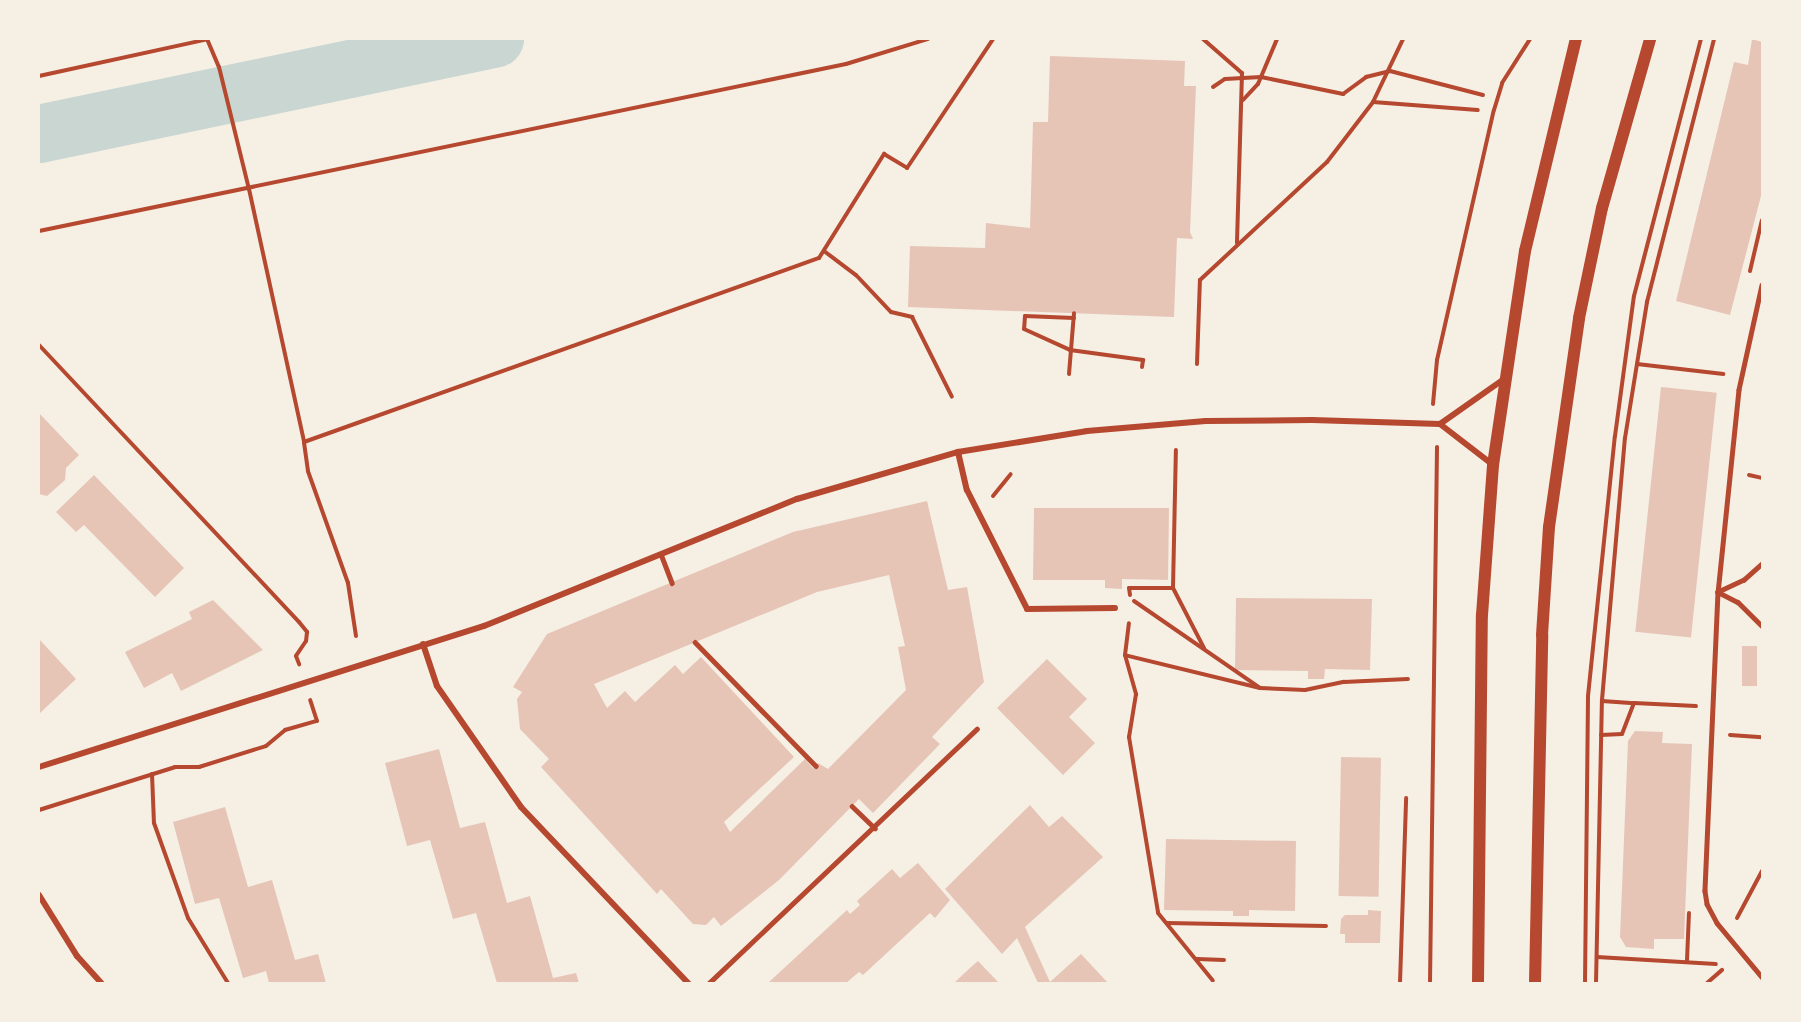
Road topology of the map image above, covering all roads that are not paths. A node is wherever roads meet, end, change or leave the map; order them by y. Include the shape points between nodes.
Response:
1 (1576, 39) edge
2 (1650, 39) edge
3 (1762, 285) edge
4 (1504, 379) junction
5 (1438, 424) junction
6 (958, 452) junction
7 (1493, 465) junction
8 (661, 554) junction
9 (1762, 564) edge
10 (672, 583) dead end
11 (1718, 592) junction
12 (1115, 608) road end
13 (1762, 626) edge
14 (695, 642) dead end
15 (423, 644) junction
16 (977, 729) dead end
17 (816, 766) dead end
18 (39, 767) edge
19 (852, 806) dead end
20 (875, 828) junction
21 (39, 895) edge
22 (1762, 977) edge
23 (101, 983) edge
24 (688, 983) edge
25 (709, 983) edge
26 (1478, 983) edge
27 (1535, 983) edge

1 - 4 main road via 1544,159
2 - 27 main road via 1602,208 1579,318 1549,527 1542,635
3 - 11 lane via 1741,376
4 - 5 street
4 - 7 main road
5 - 6 street via 1206,421 1087,430
5 - 7 street
6 - 8 street via 797,499
6 - 12 street via 967,490 1027,609
7 - 26 main road via 1482,615
8 - 10 lane
8 - 15 street via 484,626
9 - 11 lane via 1744,580
11 - 13 lane via 1738,602
11 - 22 lane via 1707,904 1726,938
14 - 17 lane
15 - 18 street
15 - 24 street via 437,686 521,807
16 - 20 lane
19 - 20 lane
20 - 25 lane
21 - 23 street via 72,948

